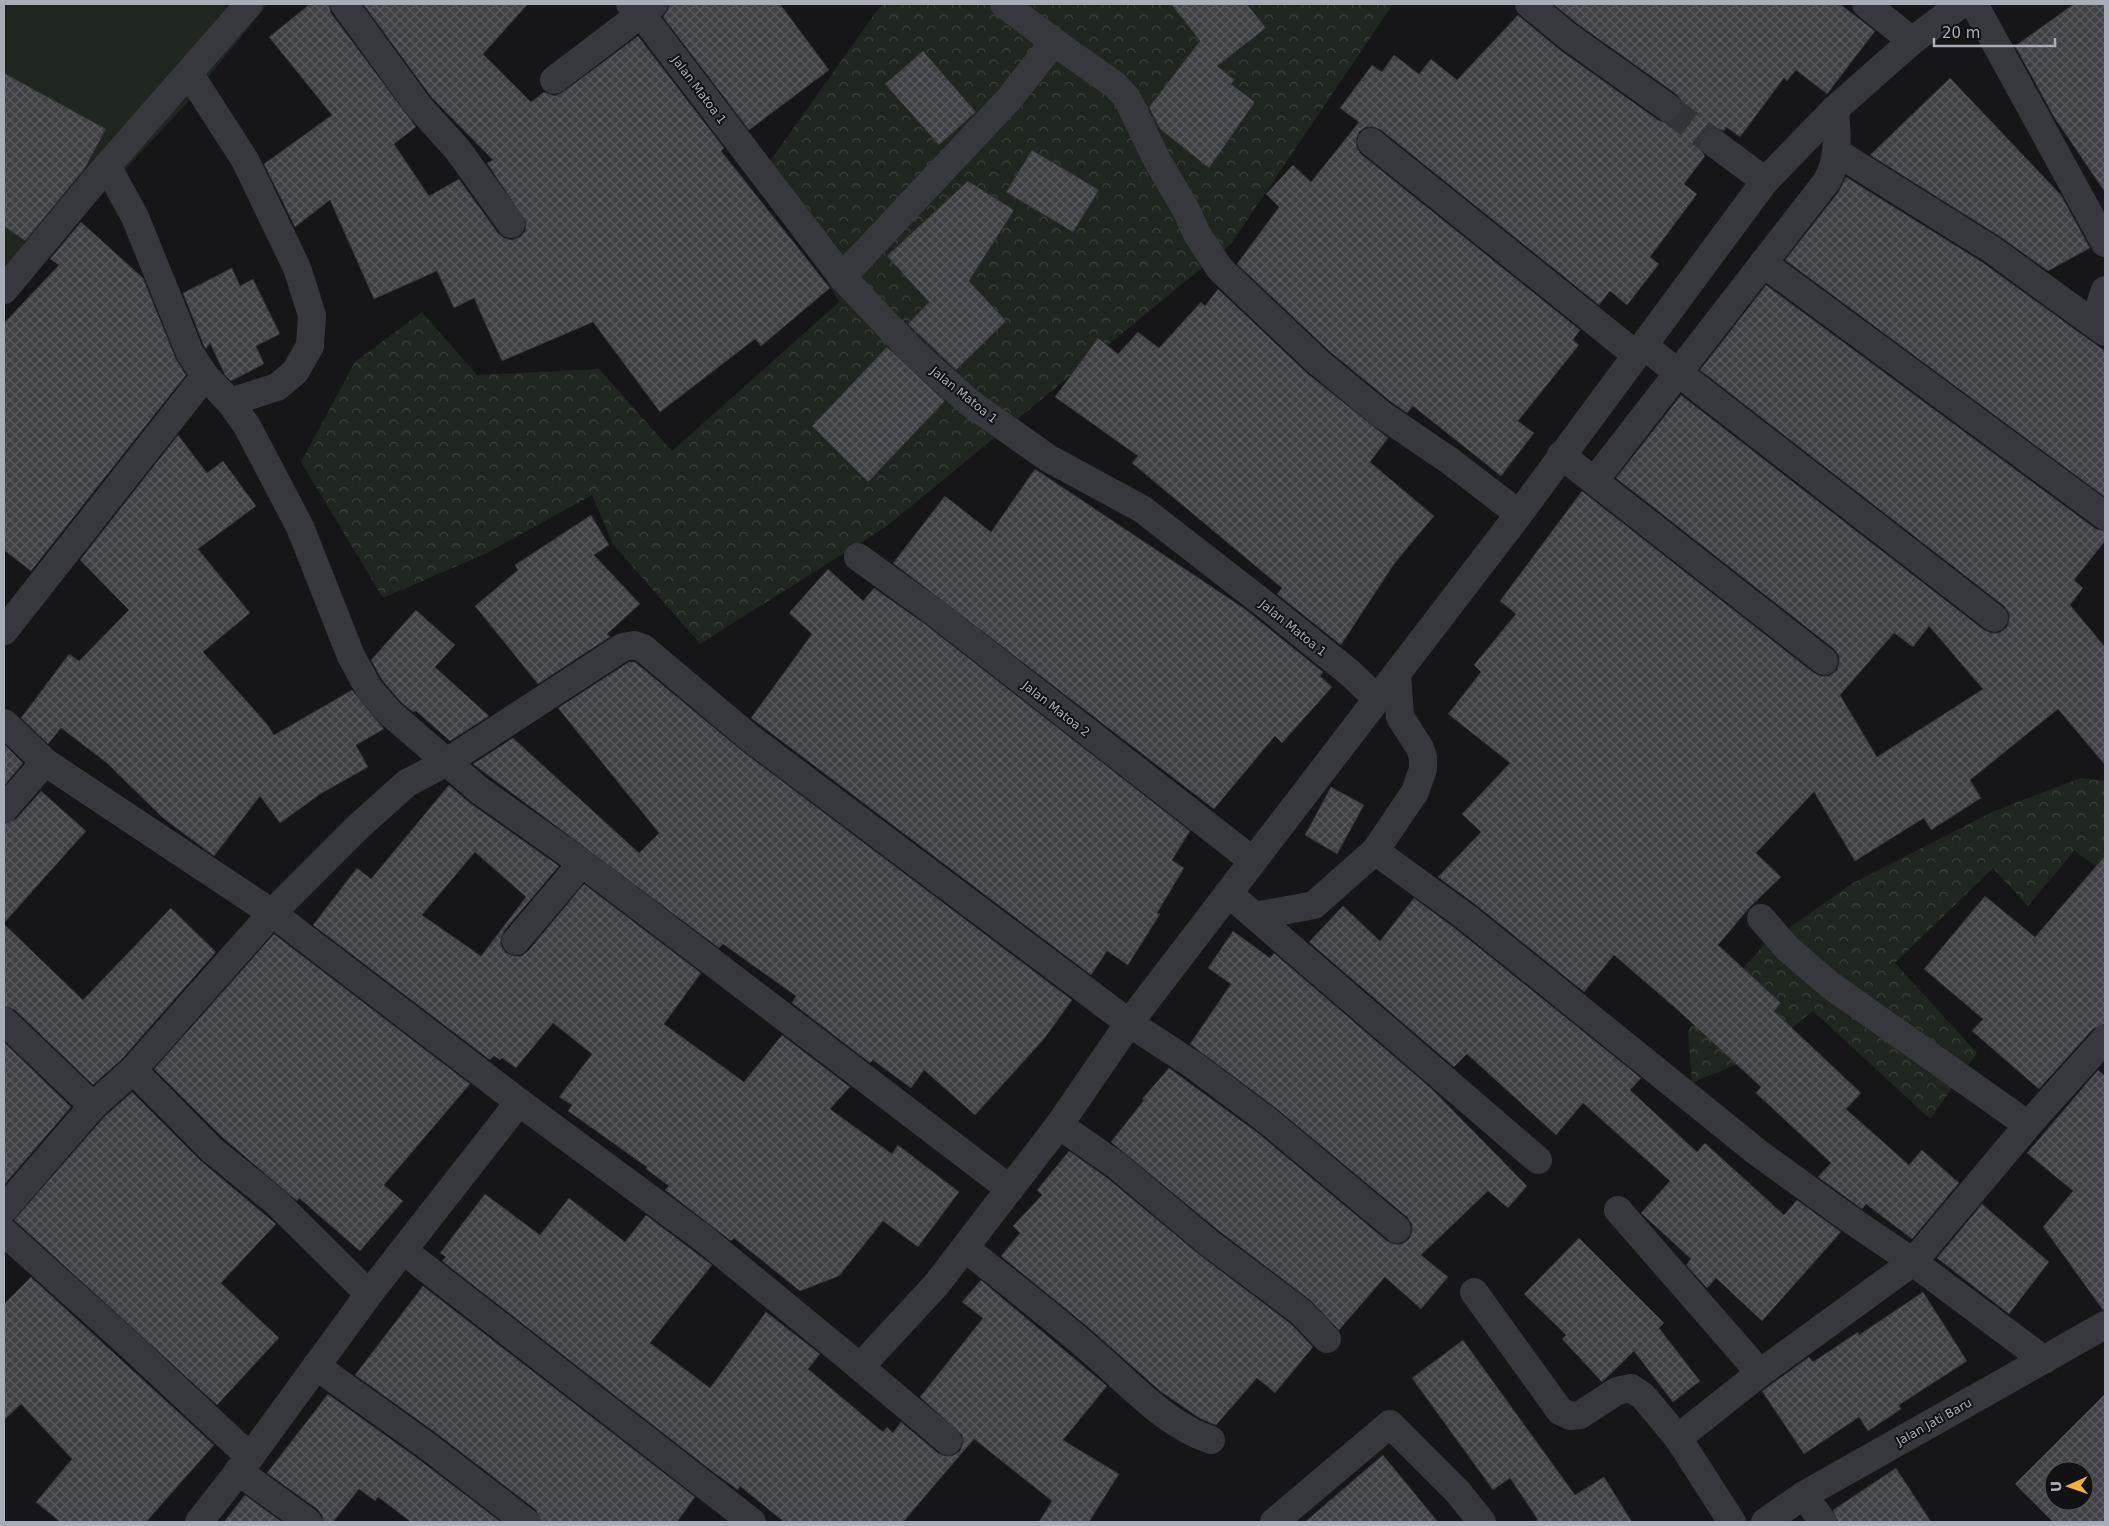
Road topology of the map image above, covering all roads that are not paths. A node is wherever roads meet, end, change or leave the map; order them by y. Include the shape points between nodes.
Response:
1 (249, 4) edge
2 (344, 4) edge
3 (1004, 4) edge
4 (1529, 4) edge
5 (1866, 4) edge
6 (1961, 4) edge
7 (1974, 4) edge
8 (642, 7) edge
9 (1912, 41) junction
10 (1054, 42) junction
11 (189, 73) junction
12 (554, 80) dead end
13 (1667, 108) tunnel mouth
14 (1835, 109) junction
15 (1371, 142) dead end
16 (1714, 143) tunnel mouth
17 (1838, 153) junction
18 (107, 166) junction
19 (1765, 181) junction
20 (511, 224) dead end
21 (2105, 243) edge
22 (1763, 263) junction
23 (842, 277) junction
24 (4, 290) edge
25 (2105, 290) edge
26 (2100, 328) edge
27 (1639, 350) junction
28 (1679, 372) junction
29 (205, 376) junction
30 (230, 402) junction
31 (1561, 455) junction
32 (1595, 480) junction
33 (1518, 514) junction
34 (2105, 516) edge
35 (858, 557) dead end
36 (1994, 618) dead end
37 (4, 631) edge
38 (1824, 661) dead end
39 (1397, 674) junction
40 (1377, 699) junction
41 (4, 723) edge
42 (45, 762) junction
43 (447, 762) junction
44 (4, 809) edge
45 (1375, 851) junction
46 (1253, 861) junction
47 (582, 863) junction
48 (1228, 892) junction
49 (272, 913) junction
50 (1255, 916) junction
51 (1761, 918) dead end
52 (516, 941) dead end
53 (4, 1022) edge
54 (1129, 1023) junction
55 (2105, 1039) edge
56 (133, 1070) junction
57 (519, 1102) junction
58 (93, 1106) junction
59 (1059, 1125) junction
60 (2028, 1125) junction
61 (1538, 1160) dead end
62 (1010, 1188) junction
63 (4, 1209) edge
64 (1618, 1210) dead end
65 (1397, 1230) dead end
66 (4, 1232) edge
67 (964, 1248) junction
68 (404, 1251) junction
69 (1913, 1262) junction
70 (1474, 1292) dead end
71 (369, 1294) junction
72 (2105, 1325) edge
73 (1327, 1339) dead end
74 (2044, 1360) junction
75 (316, 1366) junction
76 (860, 1367) junction
77 (1760, 1373) junction
78 (1678, 1438) junction
79 (1211, 1440) dead end
80 (948, 1441) dead end
81 (244, 1464) junction
82 (1804, 1495) junction
83 (199, 1522) edge
84 (308, 1522) edge
85 (526, 1522) edge
86 (752, 1522) edge
87 (1274, 1522) edge
88 (1482, 1522) edge
89 (1732, 1522) edge
90 (1765, 1522) edge
91 (1823, 1522) edge

1 - 11 street
2 - 20 street via 420,108 458,150
3 - 10 street
4 - 13 street
5 - 9 street
6 - 9 street
7 - 21 street
8 - 12 street
8 - 23 street, Jalan Matoa 1
9 - 14 street
10 - 23 street via 1008,99
10 - 33 street via 1115,85 1127,98 1197,234 1220,269 1318,362 1381,414 1450,461
11 - 18 street
11 - 30 street via 245,160 297,268 312,315 310,346 295,372 277,387
14 - 17 street
14 - 19 street
15 - 27 street
16 - 19 street
17 - 22 street via 1827,180
17 - 26 street via 1992,249
18 - 24 street
18 - 29 street via 135,217 190,353
19 - 27 street
22 - 28 street
22 - 34 street
23 - 40 street, Jalan Matoa 1 via 914,353 970,403 1048,458 1142,509 1350,673
25 - 26 street
27 - 28 street
27 - 31 street
28 - 32 street
28 - 36 street
29 - 30 street
29 - 37 street
30 - 43 street via 247,426 300,527 351,656 369,689 390,713
31 - 32 street
31 - 33 street
32 - 38 street
33 - 39 street
35 - 46 street, Jalan Matoa 2 via 934,612
39 - 40 street
39 - 45 street via 1400,717 1420,748 1423,769 1415,792
40 - 46 street
41 - 42 street
42 - 44 street
42 - 49 street
43 - 47 street via 479,790
43 - 49 street via 407,783
43 - 54 street via 623,647 634,645 643,648 750,738
45 - 50 street via 1314,905
45 - 69 street via 1466,917 1757,1152
46 - 48 street
47 - 52 street
47 - 62 street
48 - 50 street
48 - 54 street
49 - 56 street
49 - 57 street
50 - 61 street
51 - 60 street via 1787,948 1830,985
53 - 58 street
54 - 59 street
54 - 65 street via 1192,1064 1268,1121
55 - 60 street
56 - 58 street
56 - 71 street via 212,1150 276,1202
57 - 68 street
57 - 76 street via 703,1238
58 - 63 street
59 - 62 street
59 - 73 street via 1116,1165 1209,1244 1301,1312
60 - 69 street
62 - 67 street
64 - 77 street
66 - 81 street via 120,1336
67 - 76 street via 936,1285
67 - 79 street via 1044,1310 1158,1409 1193,1434
68 - 71 street
68 - 86 street
69 - 74 street
69 - 77 street
70 - 78 street via 1560,1411 1570,1416 1580,1415 1617,1391 1630,1388 1643,1396
71 - 75 street
72 - 74 street, Jalan Jati Baru
74 - 82 street, Jalan Jati Baru
75 - 81 street
75 - 85 street
76 - 80 street
77 - 78 street
78 - 89 street
81 - 83 street
81 - 84 street
82 - 90 street, Jalan Jati Baru
82 - 91 street
87 - 88 street via 1390,1424 1458,1492

